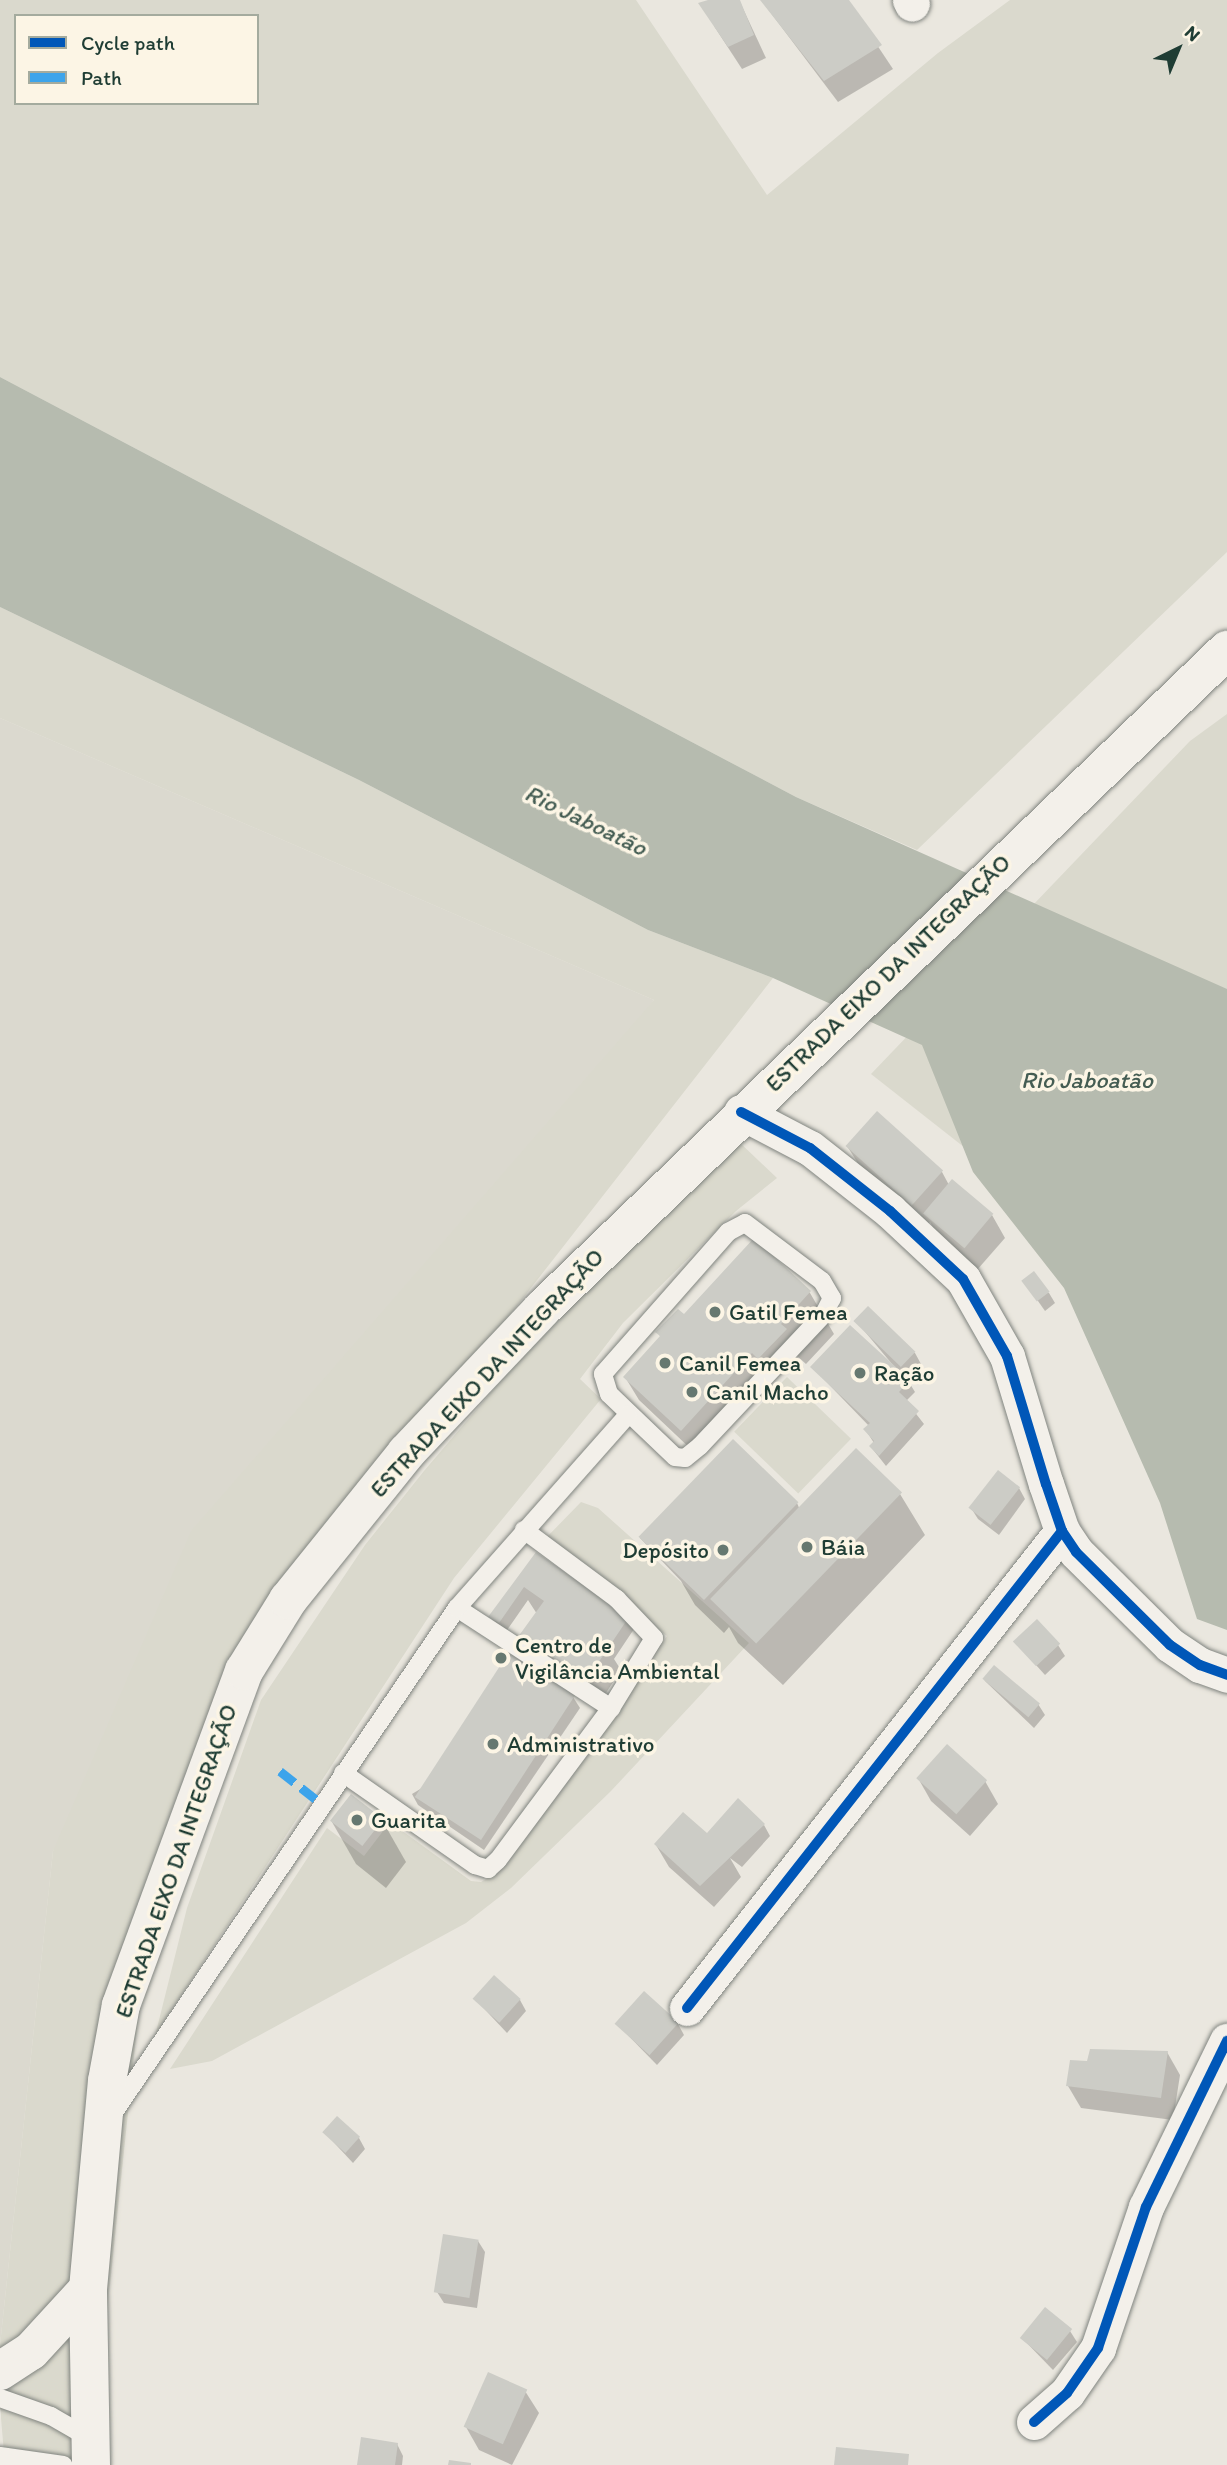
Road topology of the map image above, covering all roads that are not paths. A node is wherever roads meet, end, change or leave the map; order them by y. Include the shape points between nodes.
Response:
1 (1227, 650) edge
2 (741, 1112) junction
3 (628, 1415) junction
4 (524, 1530) junction
5 (1062, 1531) junction
6 (457, 1608) junction
7 (1227, 1675) edge
8 (611, 1708) junction
9 (343, 1773) junction
10 (687, 2008) dead end
11 (1227, 2041) edge
12 (102, 2131) junction
13 (88, 2289) junction
14 (0, 2371) edge
15 (0, 2398) edge
16 (1034, 2422) dead end
17 (91, 2452) edge
18 (0, 2456) edge
19 (64, 2465) edge

1 - 2 main road, ESTRADA EIXO DA INTEGRAÇÃO
2 - 5 street via 810,1148 890,1211 970,1289 1007,1356
2 - 12 main road, ESTRADA EIXO DA INTEGRAÇÃO via 406,1452 288,1600 244,1671 121,2006
3 - 3 lane via 666,1452 685,1458 824,1314 832,1298 829,1289 762,1233 745,1223 737,1225 607,1366 604,1384
3 - 4 lane
4 - 6 lane
4 - 8 lane via 617,1599 654,1638
5 - 7 street via 1101,1581 1170,1646 1199,1665
5 - 10 street
6 - 8 lane
6 - 9 lane
8 - 9 lane via 488,1869 475,1865
9 - 12 lane
11 - 16 street via 1146,2207 1098,2348 1067,2393
12 - 13 main road, ESTRADA EIXO DA INTEGRAÇÃO
13 - 14 main road via 31,2351
13 - 17 main road, ESTRADA EIXO DA INTEGRAÇÃO
15 - 17 lane via 51,2416
18 - 19 lane

